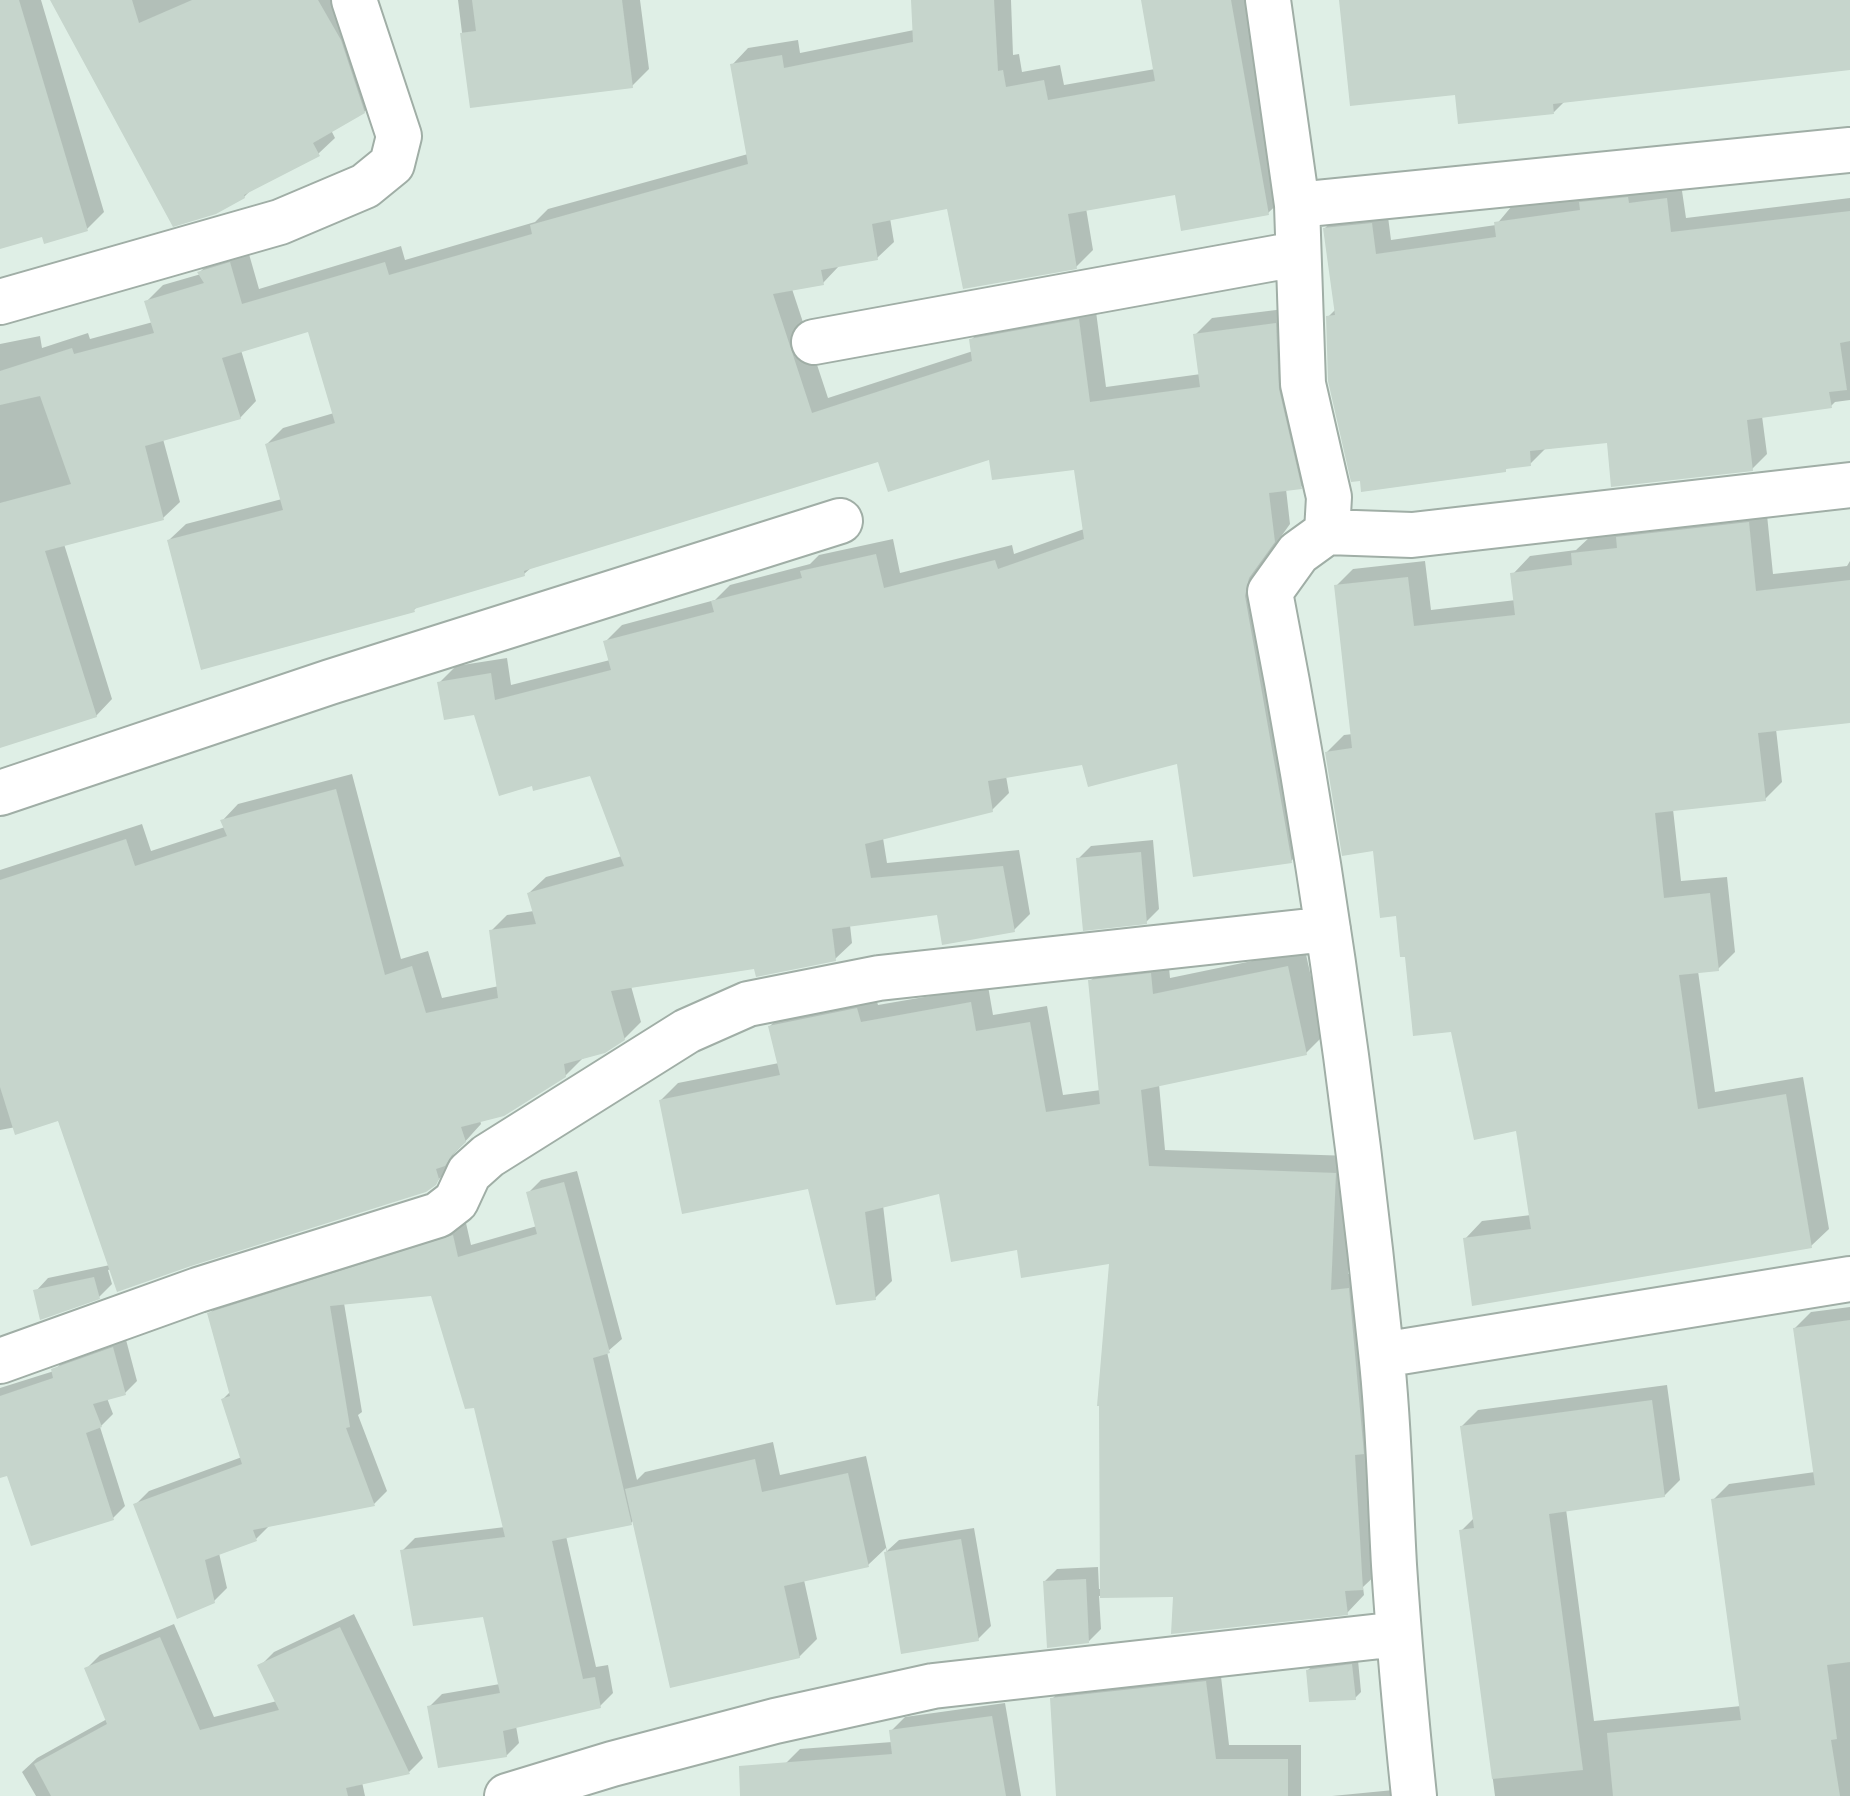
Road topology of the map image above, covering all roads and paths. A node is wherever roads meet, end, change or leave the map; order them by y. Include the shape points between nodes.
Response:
1 (354, 0) edge
2 (1268, 0) edge
3 (1850, 150) edge
4 (1297, 205) junction
5 (1297, 254) junction
6 (0, 302) edge
7 (814, 342) dead end
8 (1850, 485) edge
9 (840, 521) dead end
10 (1327, 532) junction
11 (0, 793) edge
12 (1328, 929) junction
13 (1850, 1279) edge
14 (1382, 1355) junction
15 (0, 1361) edge
16 (1399, 1634) junction
17 (507, 1796) edge
18 (1414, 1796) edge

1 - 6 street via 399,136 392,164 365,186 280,222
2 - 4 street
3 - 4 street
4 - 5 street
5 - 7 street
5 - 10 street via 1303,384 1329,497
8 - 10 street via 1412,535
9 - 11 street
10 - 12 street via 1298,553 1270,592
12 - 14 street
12 - 15 street via 879,978 748,1004 687,1031 488,1156 469,1173 456,1201 438,1215 198,1290
13 - 14 street
14 - 16 street
16 - 17 street via 933,1686 775,1721
16 - 18 street

